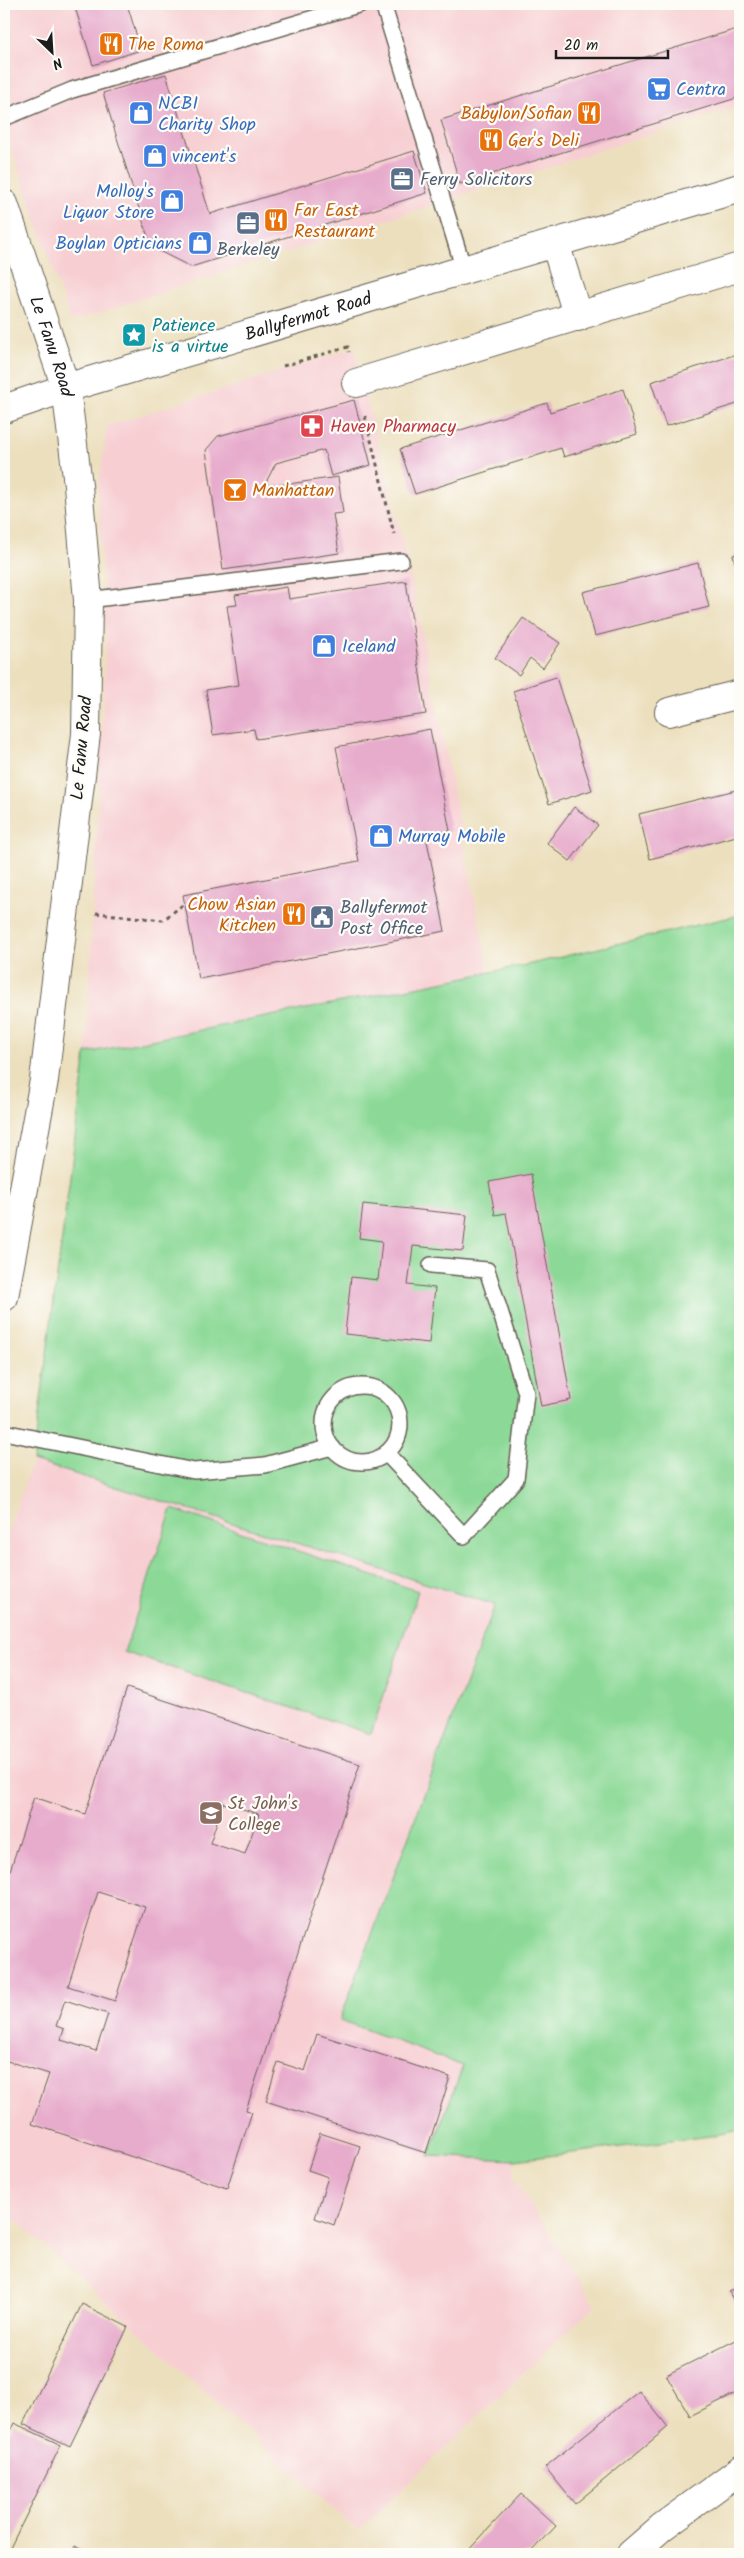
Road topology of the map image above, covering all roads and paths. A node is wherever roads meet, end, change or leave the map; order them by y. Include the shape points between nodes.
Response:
1 (361, 4) edge
2 (383, 4) edge
3 (4, 118) edge
4 (740, 188) edge
5 (4, 204) edge
6 (555, 243) junction
7 (740, 267) edge
8 (464, 270) junction
9 (578, 317) junction
10 (283, 366) dead end
11 (356, 383) junction
12 (66, 388) junction
13 (4, 409) edge
14 (401, 561) joint
15 (88, 600) junction
16 (740, 694) edge
17 (669, 712) dead end
18 (184, 904) dead end
19 (64, 909) junction
20 (431, 1264) dead end
21 (4, 1297) edge
22 (4, 1432) edge
23 (332, 1447) junction
24 (386, 1453) junction
25 (740, 2470) edge
26 (631, 2554) edge

1 - 3 lane via 72,90
2 - 8 lane
4 - 6 street, Ballyfermot Road
5 - 12 street, Le Fanu Road
6 - 8 street, Ballyfermot Road
6 - 9 street
7 - 9 street
8 - 12 street, Ballyfermot Road
9 - 11 street
10 - 11 path via 348,348
11 - 14 path
12 - 13 street, Ballyfermot Road
12 - 15 street, Le Fanu Road
14 - 15 lane
15 - 19 street, Le Fanu Road via 86,734
16 - 17 street
18 - 19 path via 163,920
19 - 21 street, Le Fanu Road via 44,1080
20 - 24 lane via 487,1270 526,1393 516,1478 464,1536
22 - 23 lane via 194,1471 265,1464
23 - 24 lane via 340,1456 352,1461 376,1460
23 - 24 lane via 324,1424 331,1401 340,1392 364,1385 377,1388 388,1396 400,1418 400,1431
25 - 26 street

